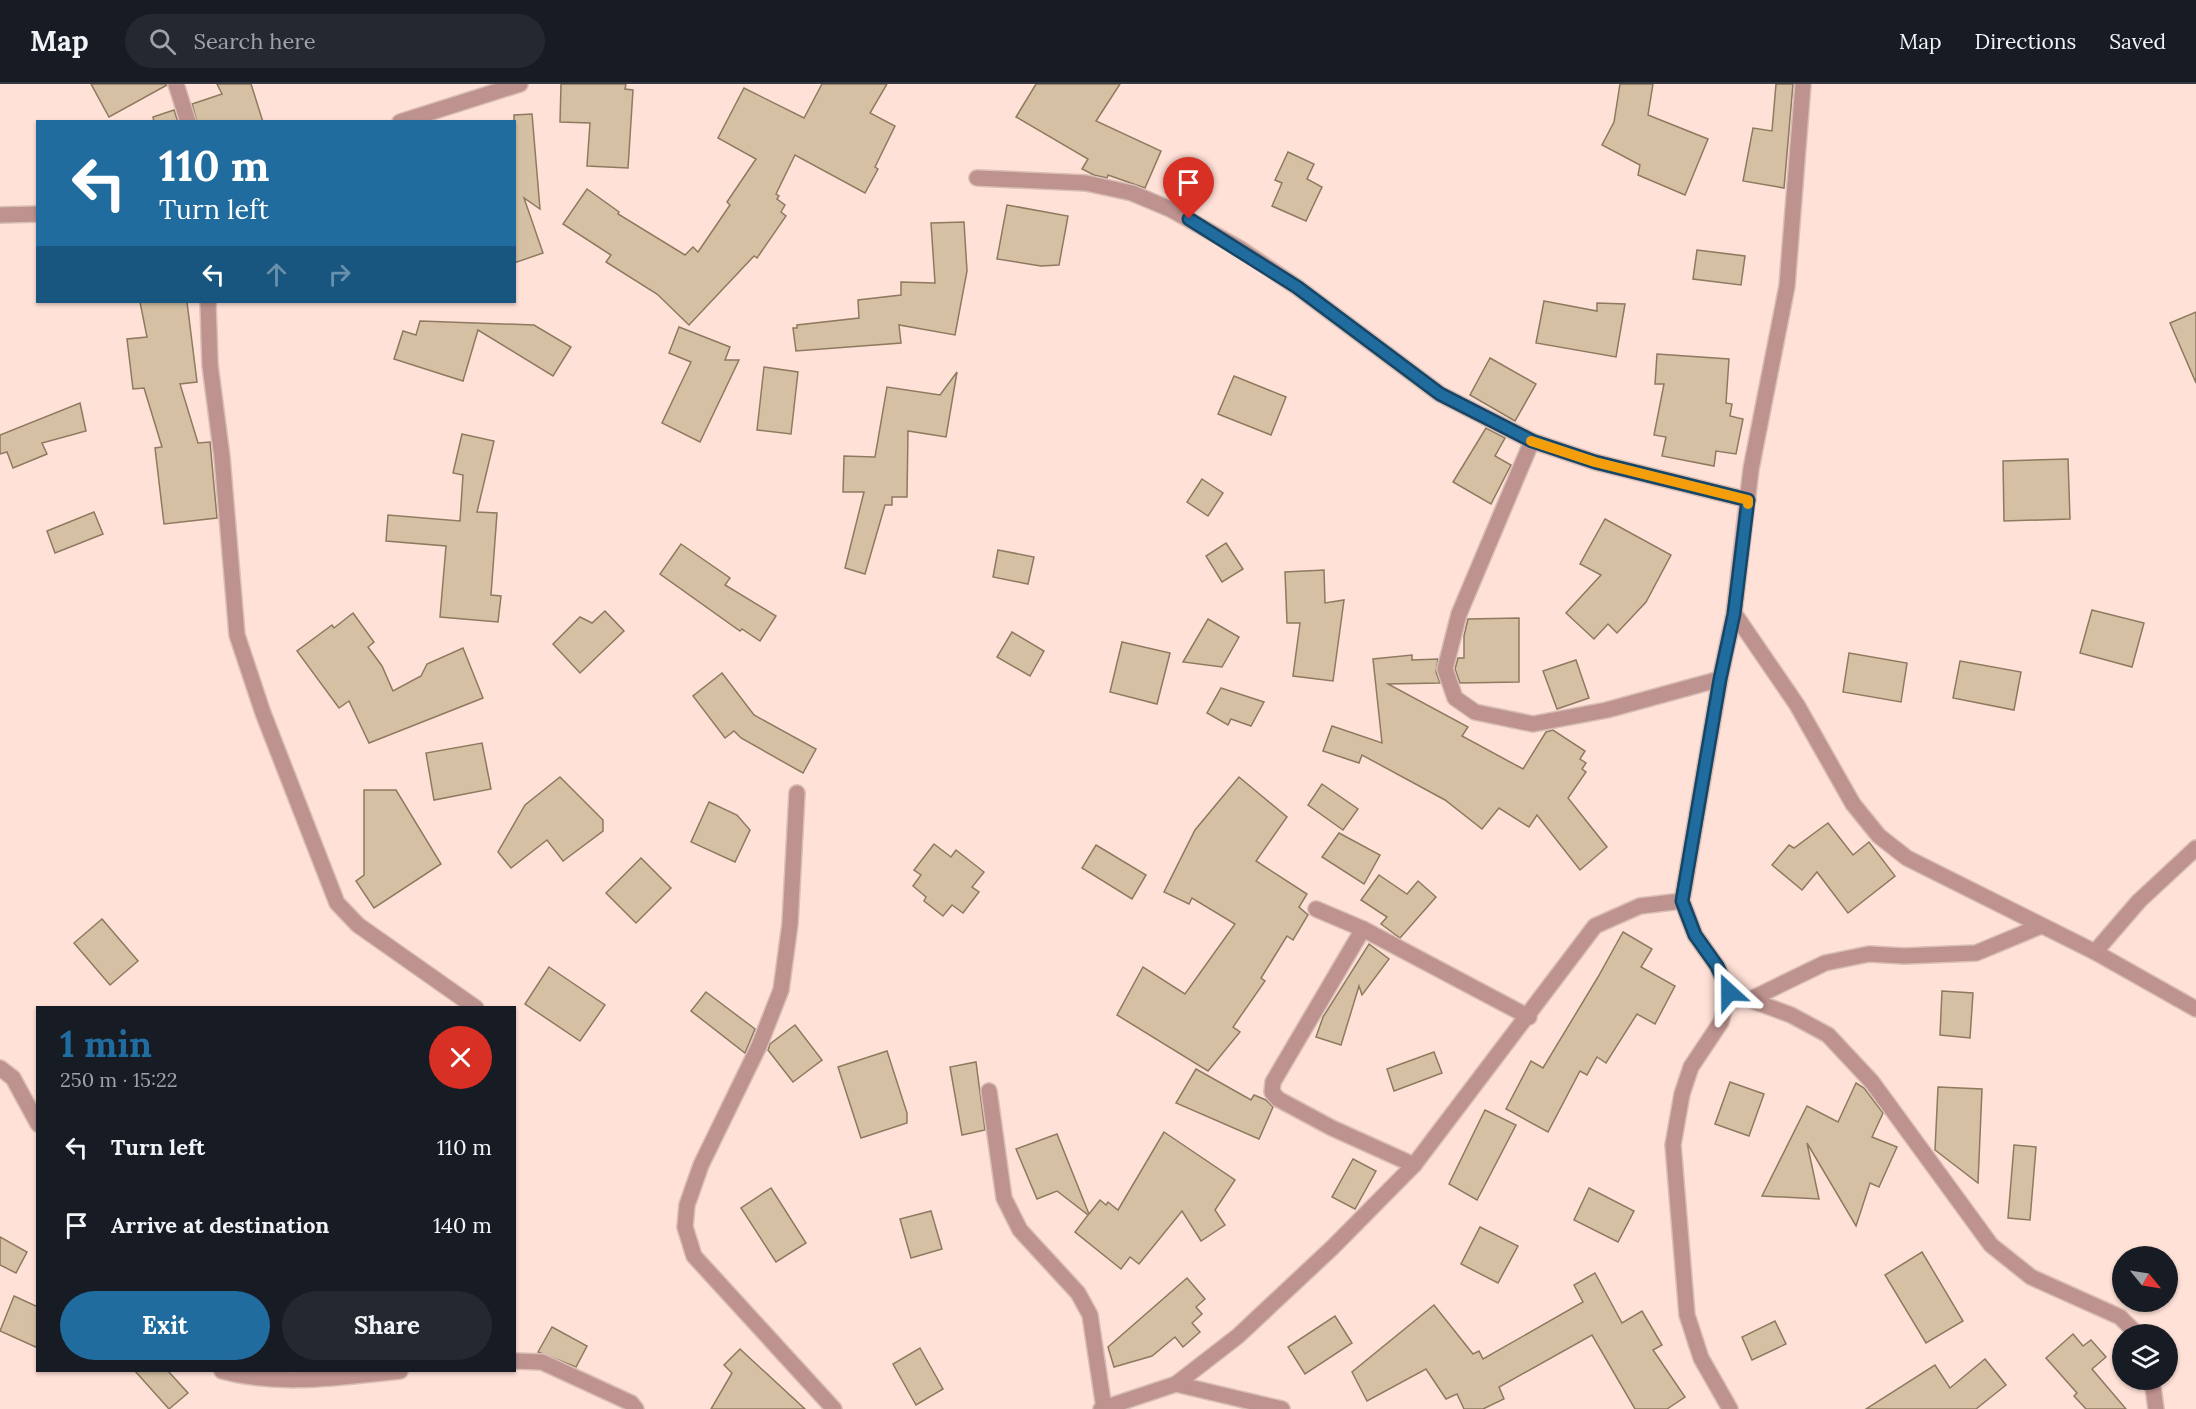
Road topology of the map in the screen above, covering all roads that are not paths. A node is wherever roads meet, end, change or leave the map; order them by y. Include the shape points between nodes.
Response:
1 (176, 84) edge
2 (519, 84) edge
3 (1803, 84) edge
4 (187, 120) edge
5 (406, 120) edge
6 (977, 178) dead end
7 (36, 214) edge
8 (0, 215) edge
9 (208, 303) edge
10 (1532, 441) junction
11 (1748, 500) junction
12 (1734, 614) junction
13 (1720, 679) junction
14 (797, 793) dead end
15 (2196, 848) edge
16 (1682, 901) junction
17 (1316, 909) dead end
18 (2041, 926) junction
19 (1363, 929) junction
20 (2095, 952) junction
21 (1729, 992) junction
22 (1751, 999) junction
23 (473, 1006) edge
24 (2196, 1009) edge
25 (1529, 1017) junction
26 (0, 1068) edge
27 (989, 1091) dead end
28 (36, 1120) edge
29 (1414, 1165) junction
30 (2127, 1324) edge
31 (516, 1361) edge
32 (226, 1372) edge
33 (390, 1372) edge
34 (1176, 1384) junction
35 (2153, 1390) edge
36 (636, 1409) edge
37 (834, 1409) edge
38 (1102, 1409) edge
39 (1282, 1409) edge
40 (1730, 1409) edge
41 (2156, 1409) edge

1 - 4 street
2 - 5 street
3 - 11 street via 1787,286
6 - 10 street via 1086,183 1132,193 1170,209 1224,238 1297,287 1440,394
7 - 8 street
9 - 23 street via 210,365 237,635 263,713 337,903 358,925
10 - 11 street via 1595,462
10 - 13 street via 1459,614 1444,669 1455,698 1475,712 1533,724 1607,710
11 - 12 street
12 - 13 street
12 - 18 street via 1797,705 1853,804 1879,837 1907,858
13 - 16 street
14 - 37 street via 790,924 781,990 759,1046 701,1165 687,1205 685,1227 694,1256
15 - 20 street via 2139,901
16 - 21 street via 1695,935 1717,966
16 - 25 street via 1640,906 1595,926
17 - 19 street
18 - 20 street
18 - 22 street via 1976,953 1869,954 1825,963
19 - 25 street
19 - 29 street via 1274,1082 1272,1092 1332,1128
20 - 24 street
21 - 22 street
21 - 40 street via 1720,1022 1690,1067 1673,1145 1687,1315 1701,1358
22 - 30 street via 1828,1035 1872,1082 1991,1245 2031,1277 2120,1317
25 - 29 street
26 - 28 street via 13,1078
27 - 38 street via 1004,1198 1020,1230 1078,1293 1090,1314
29 - 34 street via 1238,1336
31 - 36 street via 542,1362 631,1403
32 - 33 street via 244,1377 317,1380
34 - 38 street
34 - 39 street
35 - 41 street

